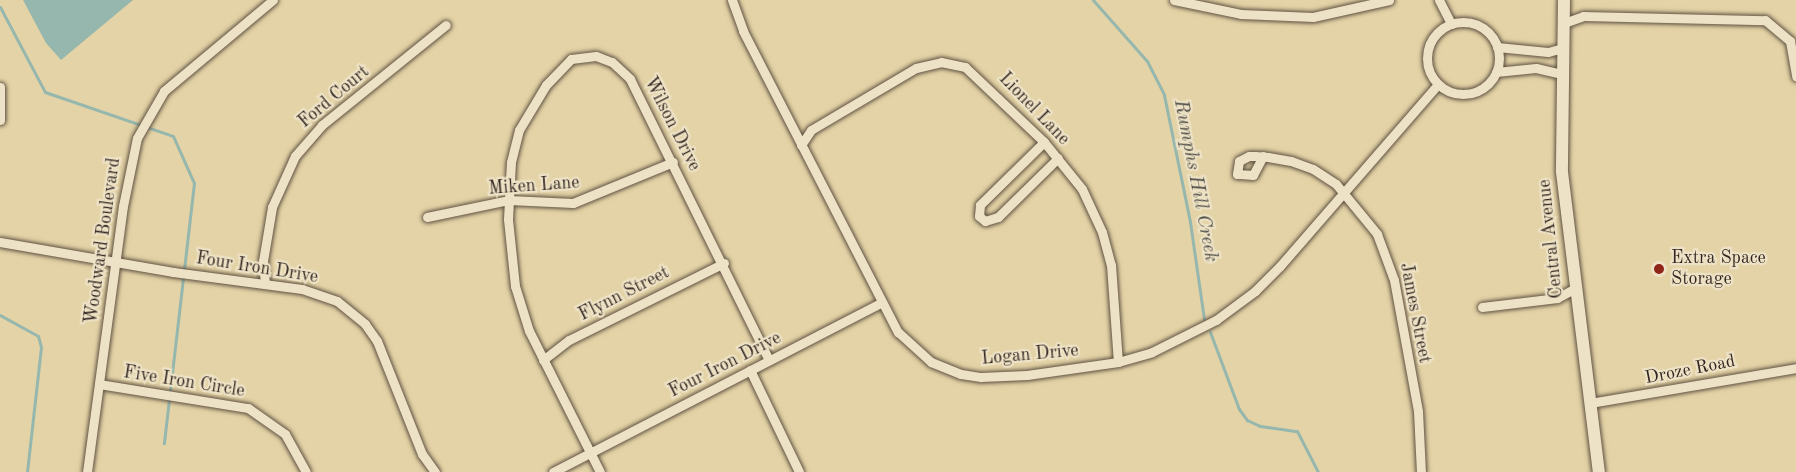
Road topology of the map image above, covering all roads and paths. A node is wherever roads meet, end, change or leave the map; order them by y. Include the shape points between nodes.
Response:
1 (273, 0) edge
2 (732, 0) edge
3 (1174, 0) edge
4 (1389, 0) edge
5 (1440, 0) edge
6 (1564, 0) edge
7 (1564, 23) junction
8 (1451, 24) junction
9 (446, 25) dead end
10 (1497, 47) junction
11 (1563, 48) junction
12 (1496, 72) junction
13 (1563, 74) junction
14 (1796, 76) edge
15 (1438, 84) junction
16 (0, 87) edge
17 (0, 120) edge
18 (1044, 142) junction
19 (801, 145) junction
20 (1263, 156) dead end
21 (1058, 158) junction
22 (673, 162) junction
23 (1344, 193) junction
24 (509, 200) junction
25 (427, 217) dead end
26 (0, 242) edge
27 (116, 260) junction
28 (724, 263) junction
29 (265, 284) junction
30 (1574, 289) junction
31 (880, 303) junction
32 (1482, 307) dead end
33 (543, 360) junction
34 (769, 360) junction
35 (1118, 362) junction
36 (1796, 368) edge
37 (750, 370) junction
38 (99, 384) junction
39 (1590, 403) junction
40 (590, 453) junction
41 (87, 472) edge
42 (306, 472) edge
43 (435, 472) edge
44 (553, 472) edge
45 (600, 472) edge
46 (799, 472) edge
47 (1420, 472) edge
48 (1599, 472) edge

1 - 27 street, Woodward Boulevard via 174,81 148,113 129,164
2 - 19 street, Logan Drive via 743,31
3 - 4 street via 1241,14 1313,17
5 - 8 street
6 - 7 street, Central Avenue
7 - 11 street, Central Avenue
7 - 14 street via 1583,16 1765,20 1790,41
8 - 10 street via 1467,22 1482,28
8 - 15 street via 1435,35 1427,53 1430,72
9 - 29 street, Ford Court via 314,133 295,156 272,207 263,261
10 - 11 street via 1548,52
10 - 12 street
11 - 13 street, Central Avenue
12 - 13 street via 1536,68
12 - 15 street via 1485,87 1468,94 1450,92
13 - 30 street, Central Avenue via 1562,172
15 - 23 street, Logan Drive
16 - 17 street
18 - 19 street, Lionel Lane via 986,83 965,66 949,61 908,72 812,130
18 - 21 street, Lionel Lane
18 - 21 street via 980,205 979,216 989,222 998,217
19 - 31 street, Logan Drive
20 - 23 street, James Street via 1313,170
21 - 35 street, Lionel Lane via 1082,189 1108,253 1118,320
22 - 24 street, Miken Lane via 573,203
22 - 24 street, Wilson Drive via 625,73 612,62 587,55 564,64 528,111 513,152
22 - 28 street, Wilson Drive
23 - 35 street, Logan Drive via 1280,266 1236,307 1174,342
23 - 47 street, James Street via 1377,234 1392,270 1418,411
24 - 25 street, Miken Lane
24 - 33 street, Wilson Drive via 515,286
26 - 27 street, Four Iron Drive
27 - 29 street, Four Iron Drive
27 - 38 street, Woodward Boulevard
28 - 33 street, Flynn Street via 569,340
28 - 34 street, Wilson Drive
29 - 43 street, Four Iron Drive via 324,294 365,324 387,363 422,453
30 - 32 street via 1557,298
30 - 39 street, Central Avenue
31 - 34 street, Four Iron Drive
31 - 35 street, Logan Drive via 914,349 931,362 961,374 1006,377
33 - 40 street, Wilson Drive
34 - 37 street, Four Iron Drive
36 - 39 street, Droze Road
37 - 40 street, Four Iron Drive
37 - 46 street
38 - 41 street, Woodward Boulevard
38 - 42 street, Five Iron Circle via 248,408 285,434
39 - 48 street, Central Avenue
40 - 44 street, Four Iron Drive
40 - 45 street, Wilson Drive

